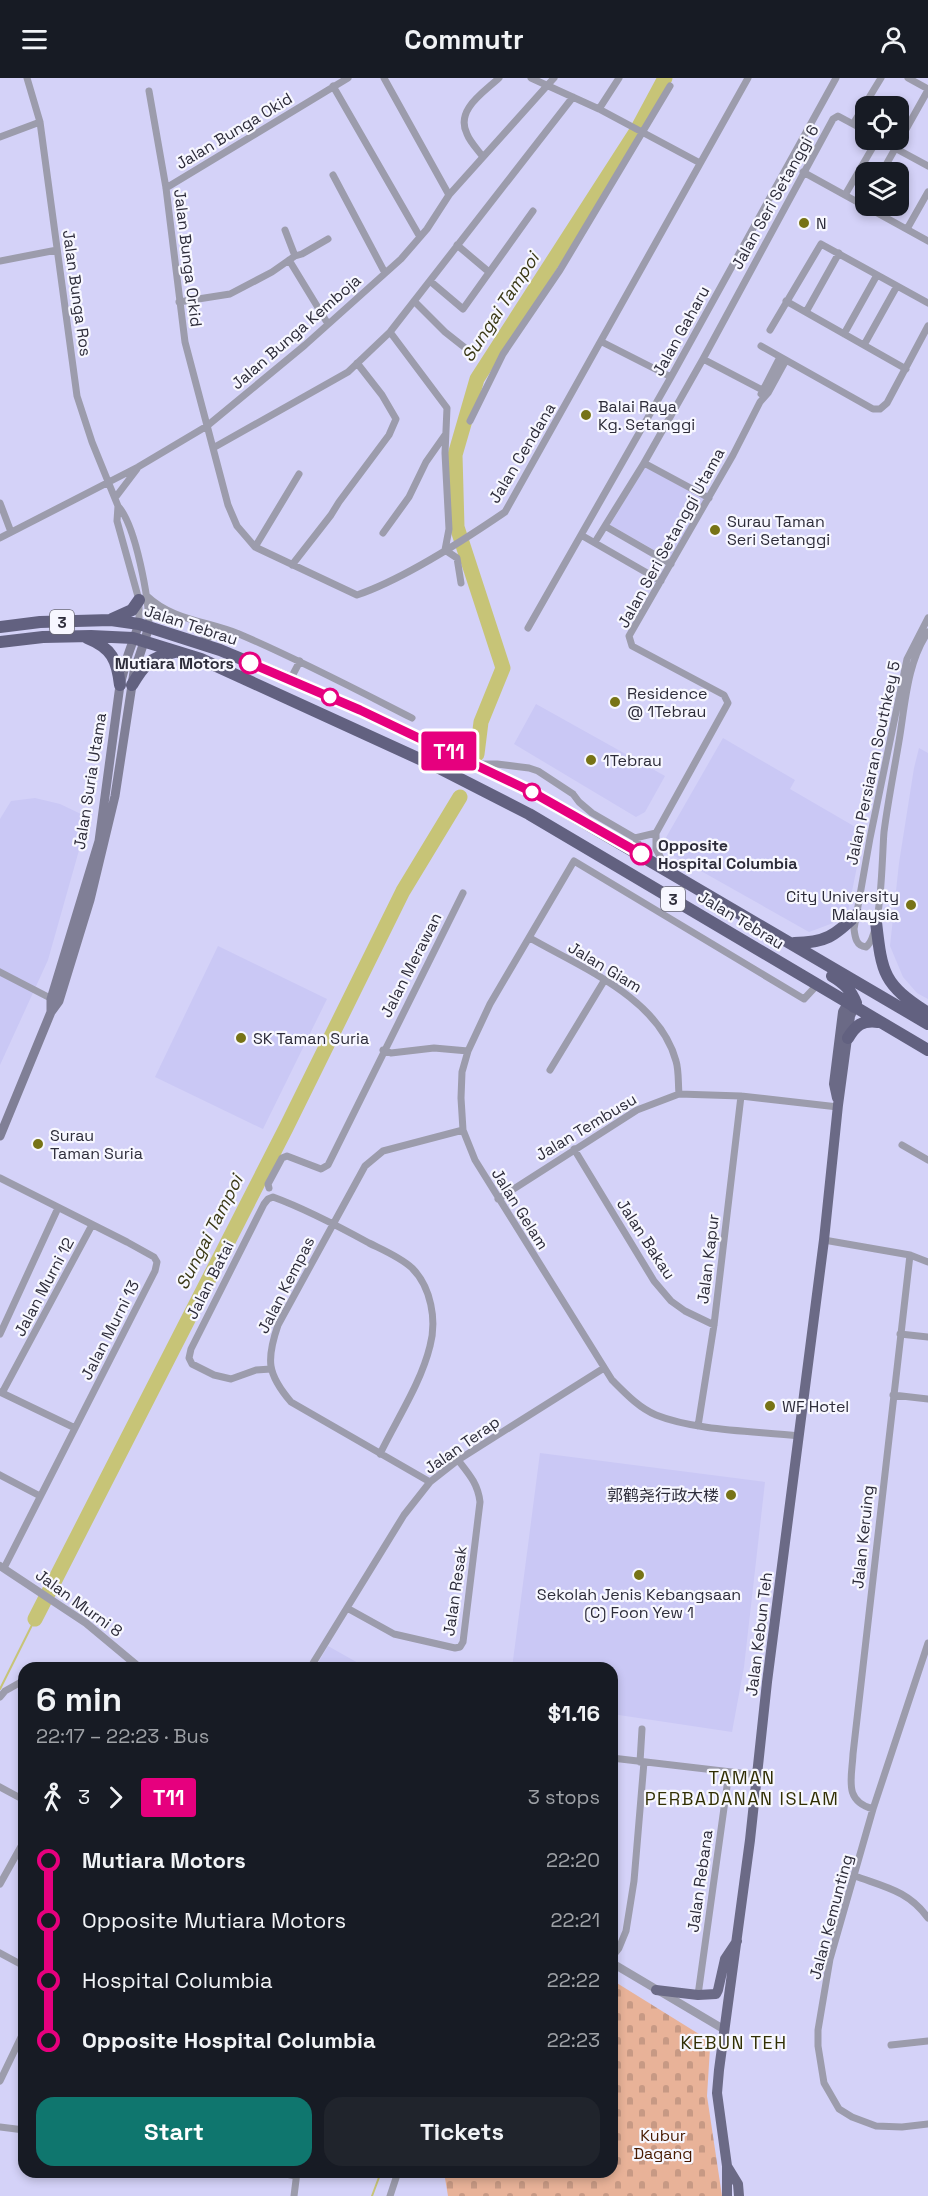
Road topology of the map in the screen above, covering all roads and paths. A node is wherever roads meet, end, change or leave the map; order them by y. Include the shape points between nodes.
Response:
1 (27, 78) edge
2 (348, 78) edge
3 (384, 78) edge
4 (499, 78) edge
5 (531, 78) edge
6 (554, 78) edge
7 (619, 78) edge
8 (748, 78) edge
9 (836, 78) edge
10 (881, 78) edge
11 (908, 78) edge
12 (333, 86) junction
13 (548, 86) junction
14 (670, 86) dead end
15 (928, 90) edge
16 (149, 91) dead end
17 (573, 97) junction
18 (599, 109) junction
19 (40, 122) junction
20 (853, 124) joint
21 (909, 124) edge
22 (643, 133) junction
23 (0, 137) edge
24 (873, 150) edge
25 (900, 150) edge
26 (483, 157) junction
27 (700, 163) junction
28 (928, 166) edge
29 (803, 172) junction
30 (333, 175) dead end
31 (166, 188) junction
32 (928, 192) edge
33 (449, 195) junction
34 (845, 195) junction
35 (855, 200) edge
36 (533, 212) dead end
37 (885, 216) edge
38 (907, 229) junction
39 (285, 230) dead end
40 (420, 237) junction
41 (927, 237) edge
42 (328, 239) dead end
43 (457, 245) junction
44 (57, 250) junction
45 (839, 253) junction
46 (292, 258) junction
47 (0, 261) edge
48 (489, 272) junction
49 (385, 273) junction
50 (878, 275) junction
51 (430, 281) junction
52 (897, 286) junction
53 (414, 300) junction
54 (786, 301) junction
55 (179, 302) junction
56 (928, 303) edge
57 (806, 312) junction
58 (328, 324) junction
59 (928, 326) edge
60 (770, 330) dead end
61 (390, 332) junction
62 (844, 334) junction
63 (602, 342) junction
64 (864, 345) junction
65 (761, 346) dead end
66 (464, 347) dead end
67 (703, 359) junction
68 (783, 359) junction
69 (357, 363) junction
70 (906, 369) junction
71 (671, 377) junction
72 (765, 392) junction
73 (470, 421) dead end
74 (207, 426) junction
75 (446, 433) junction
76 (213, 448) junction
77 (644, 464) junction
78 (138, 467) junction
79 (299, 474) dead end
80 (109, 481) junction
81 (115, 498) junction
82 (709, 498) junction
83 (0, 503) edge
84 (605, 526) junction
85 (11, 532) junction
86 (383, 532) dead end
87 (582, 535) junction
88 (0, 538) edge
89 (595, 543) junction
90 (255, 547) junction
91 (447, 548) junction
92 (671, 564) junction
93 (292, 565) junction
94 (661, 581) junction
95 (461, 583) dead end
96 (143, 598) junction
97 (928, 618) edge
98 (111, 620) junction
99 (144, 625) junction
100 (0, 627) edge
101 (528, 628) dead end
102 (227, 630) junction
103 (928, 632) edge
104 (81, 636) junction
105 (138, 640) junction
106 (0, 642) edge
107 (198, 642) junction
108 (176, 651) junction
109 (300, 661) junction
110 (290, 680) junction
111 (126, 685) junction
112 (367, 695) junction
113 (360, 710) junction
114 (412, 718) dead end
115 (476, 765) junction
116 (656, 833) junction
117 (634, 838) junction
118 (645, 856) junction
119 (668, 871) junction
120 (463, 893) dead end
121 (738, 911) junction
122 (856, 914) junction
123 (876, 922) junction
124 (530, 938) junction
125 (792, 943) junction
126 (0, 972) edge
127 (604, 981) junction
128 (817, 985) junction
129 (886, 998) junction
130 (55, 1000) junction
131 (850, 1005) junction
132 (928, 1013) edge
133 (879, 1022) junction
134 (928, 1024) edge
135 (848, 1038) junction
136 (383, 1050) junction
137 (928, 1050) edge
138 (468, 1051) junction
139 (550, 1070) dead end
140 (679, 1094) junction
141 (741, 1096) junction
142 (838, 1106) junction
143 (463, 1130) junction
144 (0, 1136) edge
145 (902, 1145) dead end
146 (573, 1149) junction
147 (928, 1160) edge
148 (0, 1178) edge
149 (269, 1188) dead end
150 (498, 1199) junction
151 (58, 1208) junction
152 (333, 1224) junction
153 (92, 1225) junction
154 (824, 1240) junction
155 (910, 1255) junction
156 (928, 1262) edge
157 (714, 1325) junction
158 (0, 1334) edge
159 (900, 1334) junction
160 (928, 1338) edge
161 (604, 1368) junction
162 (271, 1369) junction
163 (1, 1392) edge
164 (893, 1395) junction
165 (928, 1399) edge
166 (698, 1426) junction
167 (75, 1428) junction
168 (799, 1436) junction
169 (380, 1454) junction
170 (458, 1460) junction
171 (0, 1475) edge
172 (430, 1482) junction
173 (40, 1496) junction
174 (2, 1567) edge
175 (347, 1608) junction
176 (928, 1643) edge
177 (131, 1662) edge
178 (314, 1662) edge
179 (18, 1684) edge
180 (0, 1697) edge
181 (642, 1729) dead end
182 (618, 1759) edge
183 (642, 1762) junction
184 (729, 1772) junction
185 (757, 1775) junction
186 (0, 1787) edge
187 (18, 1797) edge
188 (873, 1809) junction
189 (18, 1852) edge
190 (855, 1876) junction
191 (0, 1884) edge
192 (928, 1918) edge
193 (737, 1941) junction
194 (618, 1949) edge
195 (0, 1953) edge
196 (18, 1963) edge
197 (618, 1967) edge
198 (656, 1990) junction
199 (698, 1995) junction
200 (725, 2030) junction
201 (928, 2041) edge
202 (891, 2045) dead end
203 (18, 2050) edge
204 (0, 2081) edge
205 (928, 2124) edge
206 (0, 2127) edge
207 (18, 2129) edge
208 (727, 2166) junction
209 (296, 2178) edge
210 (396, 2178) edge
211 (294, 2196) edge
212 (390, 2196) edge
213 (727, 2196) edge
214 (739, 2196) edge

1 - 19 street, Jalan Bunga Ros
2 - 12 street, Jalan Bunga Okid
3 - 33 street
4 - 26 street via 469,106 463,117 466,134
5 - 13 street
6 - 13 street, Jalan Bunga Kemboja
7 - 18 street
8 - 27 street, Jalan Cendana
9 - 71 street, Jalan Gaharu
10 - 20 street
11 - 15 street
12 - 31 street, Jalan Bunga Okid
12 - 40 street
13 - 17 street
13 - 26 street, Jalan Bunga Kemboja
14 - 22 street
15 - 21 street
16 - 31 street, Jalan Bunga Orkid
17 - 18 street
17 - 43 street
18 - 22 street
19 - 23 street
19 - 44 street, Jalan Bunga Ros
20 - 29 street, Jalan Seri Setanggi 6 via 838,116 833,119
22 - 27 street
22 - 73 street via 560,270 503,354
24 - 34 street
25 - 28 street
26 - 33 street, Jalan Bunga Kemboja
27 - 63 street, Jalan Cendana
29 - 34 street
29 - 67 street, Jalan Seri Setanggi 6
30 - 49 street
31 - 55 street, Jalan Bunga Orkid
32 - 38 street
33 - 40 street, Jalan Bunga Kemboja
34 - 35 street
36 - 48 street
37 - 38 street
38 - 41 street
39 - 46 street
40 - 49 street, Jalan Bunga Kemboja
42 - 46 street
43 - 48 street
43 - 51 street
44 - 47 street
44 - 80 street, Jalan Bunga Ros via 77,396
45 - 50 street
45 - 54 street via 821,244
45 - 57 street
46 - 55 street via 230,294
46 - 58 street
48 - 51 street via 463,309
49 - 58 street, Jalan Bunga Kemboja
50 - 52 street
50 - 62 street
51 - 53 street
52 - 56 street
52 - 64 street
53 - 61 street
53 - 66 street
54 - 57 street
54 - 60 street
55 - 74 street, Jalan Bunga Orkid
57 - 62 street
58 - 74 street, Jalan Bunga Kemboja
59 - 70 street
61 - 69 street
61 - 75 street via 445,403
62 - 64 street
63 - 71 street
63 - 91 street, Jalan Cendana via 505,512
64 - 70 street
65 - 68 street
67 - 72 street
67 - 77 street, Jalan Seri Setanggi 6
68 - 70 street via 873,409 887,403
68 - 72 street, Jalan Seri Setanggi Utama
69 - 76 street via 348,372
69 - 93 street via 396,419 389,435
71 - 87 street, Jalan Gaharu
72 - 82 street, Jalan Seri Setanggi Utama
74 - 76 street, Jalan Cendana
74 - 78 street, Jalan Bunga Kemboja
75 - 86 street via 409,497
75 - 91 street
76 - 90 street, Jalan Cendana via 228,505 237,526
77 - 82 street
77 - 84 street, Jalan Seri Setanggi 6
78 - 80 street, Jalan Bunga Kemboja
78 - 81 street
79 - 90 street
80 - 81 street, Jalan Bunga Ros
80 - 85 street, Jalan Bunga Kemboja
81 - 96 street, Jalan Bunga Ros via 117,521
82 - 92 street, Jalan Seri Setanggi Utama
83 - 85 street
84 - 89 street, Jalan Seri Setanggi 6
84 - 92 street
85 - 88 street, Jalan Bunga Kemboja
87 - 89 street
87 - 101 street, Jalan Gaharu
89 - 94 street
90 - 93 street, Jalan Cendana
91 - 93 street, Jalan Cendana via 357,595
91 - 95 street via 457,558
92 - 94 street, Jalan Seri Setanggi Utama
94 - 116 street, Jalan Seri Setanggi Utama via 629,636 632,646 724,695 728,704
96 - 98 highway via 132,610
96 - 99 street, Jalan Bunga Ros
96 - 102 street via 164,610
97 - 122 street, Jalan Persiaran Southkey 5 via 907,659
98 - 99 highway, Jalan Tebrau / 3
98 - 100 highway, Jalan Tebrau / 3
99 - 105 main road, Jalan Suria Utama
99 - 107 highway, Jalan Tebrau / 3
102 - 107 street
102 - 109 street
103 - 123 street, Jalan Persiaran Southkey 5 via 912,670 906,700 884,832
104 - 105 highway, Jalan Tebrau / 3
104 - 106 highway, Jalan Tebrau / 3
104 - 111 highway via 110,652
105 - 108 highway, Jalan Tebrau / 3
105 - 111 main road, Jalan Suria Utama
107 - 110 highway, Jalan Tebrau / 3
108 - 111 highway via 147,662
108 - 128 highway, Jalan Tebrau / 3 via 291,699 529,814
109 - 110 street
109 - 112 street
110 - 113 highway, Jalan Tebrau / 3
111 - 130 main road, Jalan Suria Utama via 99,841
112 - 113 street
112 - 114 street
113 - 115 highway, Jalan Tebrau / 3
115 - 117 street via 497,764 538,771 573,794 592,813
115 - 118 highway, Jalan Tebrau / 3
116 - 117 street
116 - 119 street via 656,849
117 - 118 street
118 - 119 highway, Jalan Tebrau / 3
119 - 121 highway, Jalan Tebrau / 3
120 - 136 street, Jalan Merawan
121 - 125 highway, Jalan Tebrau / 3
121 - 131 highway via 755,930 844,983
122 - 123 street, Jalan Persiaran Southkey 5 via 855,935 862,946 872,940
122 - 125 highway via 833,936 814,943
123 - 132 highway via 880,959 891,983
124 - 127 street, Jalan Giam
124 - 128 street, Jalan Gelam via 574,861 804,999
124 - 138 street, Jalan Gelam via 490,1004
125 - 129 highway, Jalan Tebrau / 3
126 - 130 street
127 - 139 street
127 - 140 street, Jalan Giam via 647,1010 665,1037 677,1064
128 - 131 highway, Jalan Tebrau / 3
129 - 131 highway via 874,996
129 - 134 highway, Jalan Tebrau / 3
130 - 144 main road, Jalan Suria Utama
131 - 133 highway, Jalan Tebrau / 3
131 - 135 main road, Jalan Kebun Teh
131 - 142 main road, Jalan Kebun Teh via 834,1084
133 - 135 highway via 857,1025
133 - 137 highway, Jalan Tebrau / 3
135 - 142 main road, Jalan Kebun Teh
136 - 138 street
136 - 149 street, Jalan Merawan via 328,1165 321,1169 287,1156 282,1158
138 - 143 street, Jalan Gelam via 462,1072
140 - 141 street, Jalan Tembusu
140 - 146 street, Jalan Tembusu via 637,1110
141 - 142 street, Jalan Tembusu
141 - 157 street, Jalan Kapur
142 - 154 main road, Jalan Kebun Teh
143 - 150 street, Jalan Gelam
143 - 152 street, Jalan Kempas via 383,1151 364,1166
145 - 147 street
146 - 150 street, Jalan Tembusu
146 - 157 street, Jalan Bakau via 654,1281 671,1301
148 - 151 street, Jalan Murni 13
150 - 161 street, Jalan Gelam
151 - 153 street, Jalan Murni 13
151 - 158 street
152 - 162 street, Jalan Kempas via 278,1325 271,1345
152 - 162 street, Jalan Batai via 273,1197 268,1199 189,1358 192,1364 214,1375 231,1379
152 - 169 street via 413,1269 433,1311 425,1364
153 - 163 street, Jalan Murni 12
153 - 167 street, Jalan Murni 13 via 157,1262
154 - 155 street
154 - 168 main road, Jalan Kebun Teh
155 - 156 street
155 - 159 street, Jalan Keruing
157 - 166 street, Jalan Kapur
159 - 160 street
159 - 164 street, Jalan Keruing
161 - 166 street, Jalan Gelam via 632,1400 655,1415
161 - 170 street, Jalan Terap
162 - 169 street via 277,1386 291,1402
163 - 167 street
164 - 165 street
164 - 188 street, Jalan Keruing via 851,1793 859,1803
166 - 168 street, Jalan Gelam
167 - 173 street, Jalan Murni 13
168 - 185 main road, Jalan Kebun Teh
169 - 172 street
170 - 172 street, Jalan Terap
170 - 175 street, Jalan Resak via 474,1479 480,1502 464,1642 455,1648 394,1634
171 - 173 street
172 - 175 street, Jalan Terap via 404,1515
173 - 174 street, Jalan Murni 13
174 - 177 street, Jalan Murni 8 via 94,1629
175 - 178 street, Jalan Terap
176 - 188 street, Jalan Kemunting
179 - 180 street
181 - 183 street
182 - 183 street
183 - 184 street
183 - 194 street via 634,1881 626,1931
184 - 185 street
184 - 199 street, Jalan Rebana
185 - 193 main road, Jalan Kebun Teh
186 - 187 street
188 - 190 street, Jalan Kemunting
189 - 191 street
190 - 192 street via 905,1895
190 - 205 street, Jalan Kemunting via 830,1959 818,2030 824,2083 839,2109 852,2117 876,2126
193 - 199 main road via 727,1954 716,1994
193 - 200 main road, Jalan Kebun Teh
195 - 196 street
197 - 198 street
198 - 199 main road
198 - 200 street
200 - 208 main road, Jalan Kebun Teh via 717,2093
201 - 202 street
203 - 204 street
206 - 207 street
208 - 213 main road, Jalan Kebun Teh
208 - 214 main road, Jalan Kebun Teh via 738,2184
209 - 211 street
210 - 212 street

